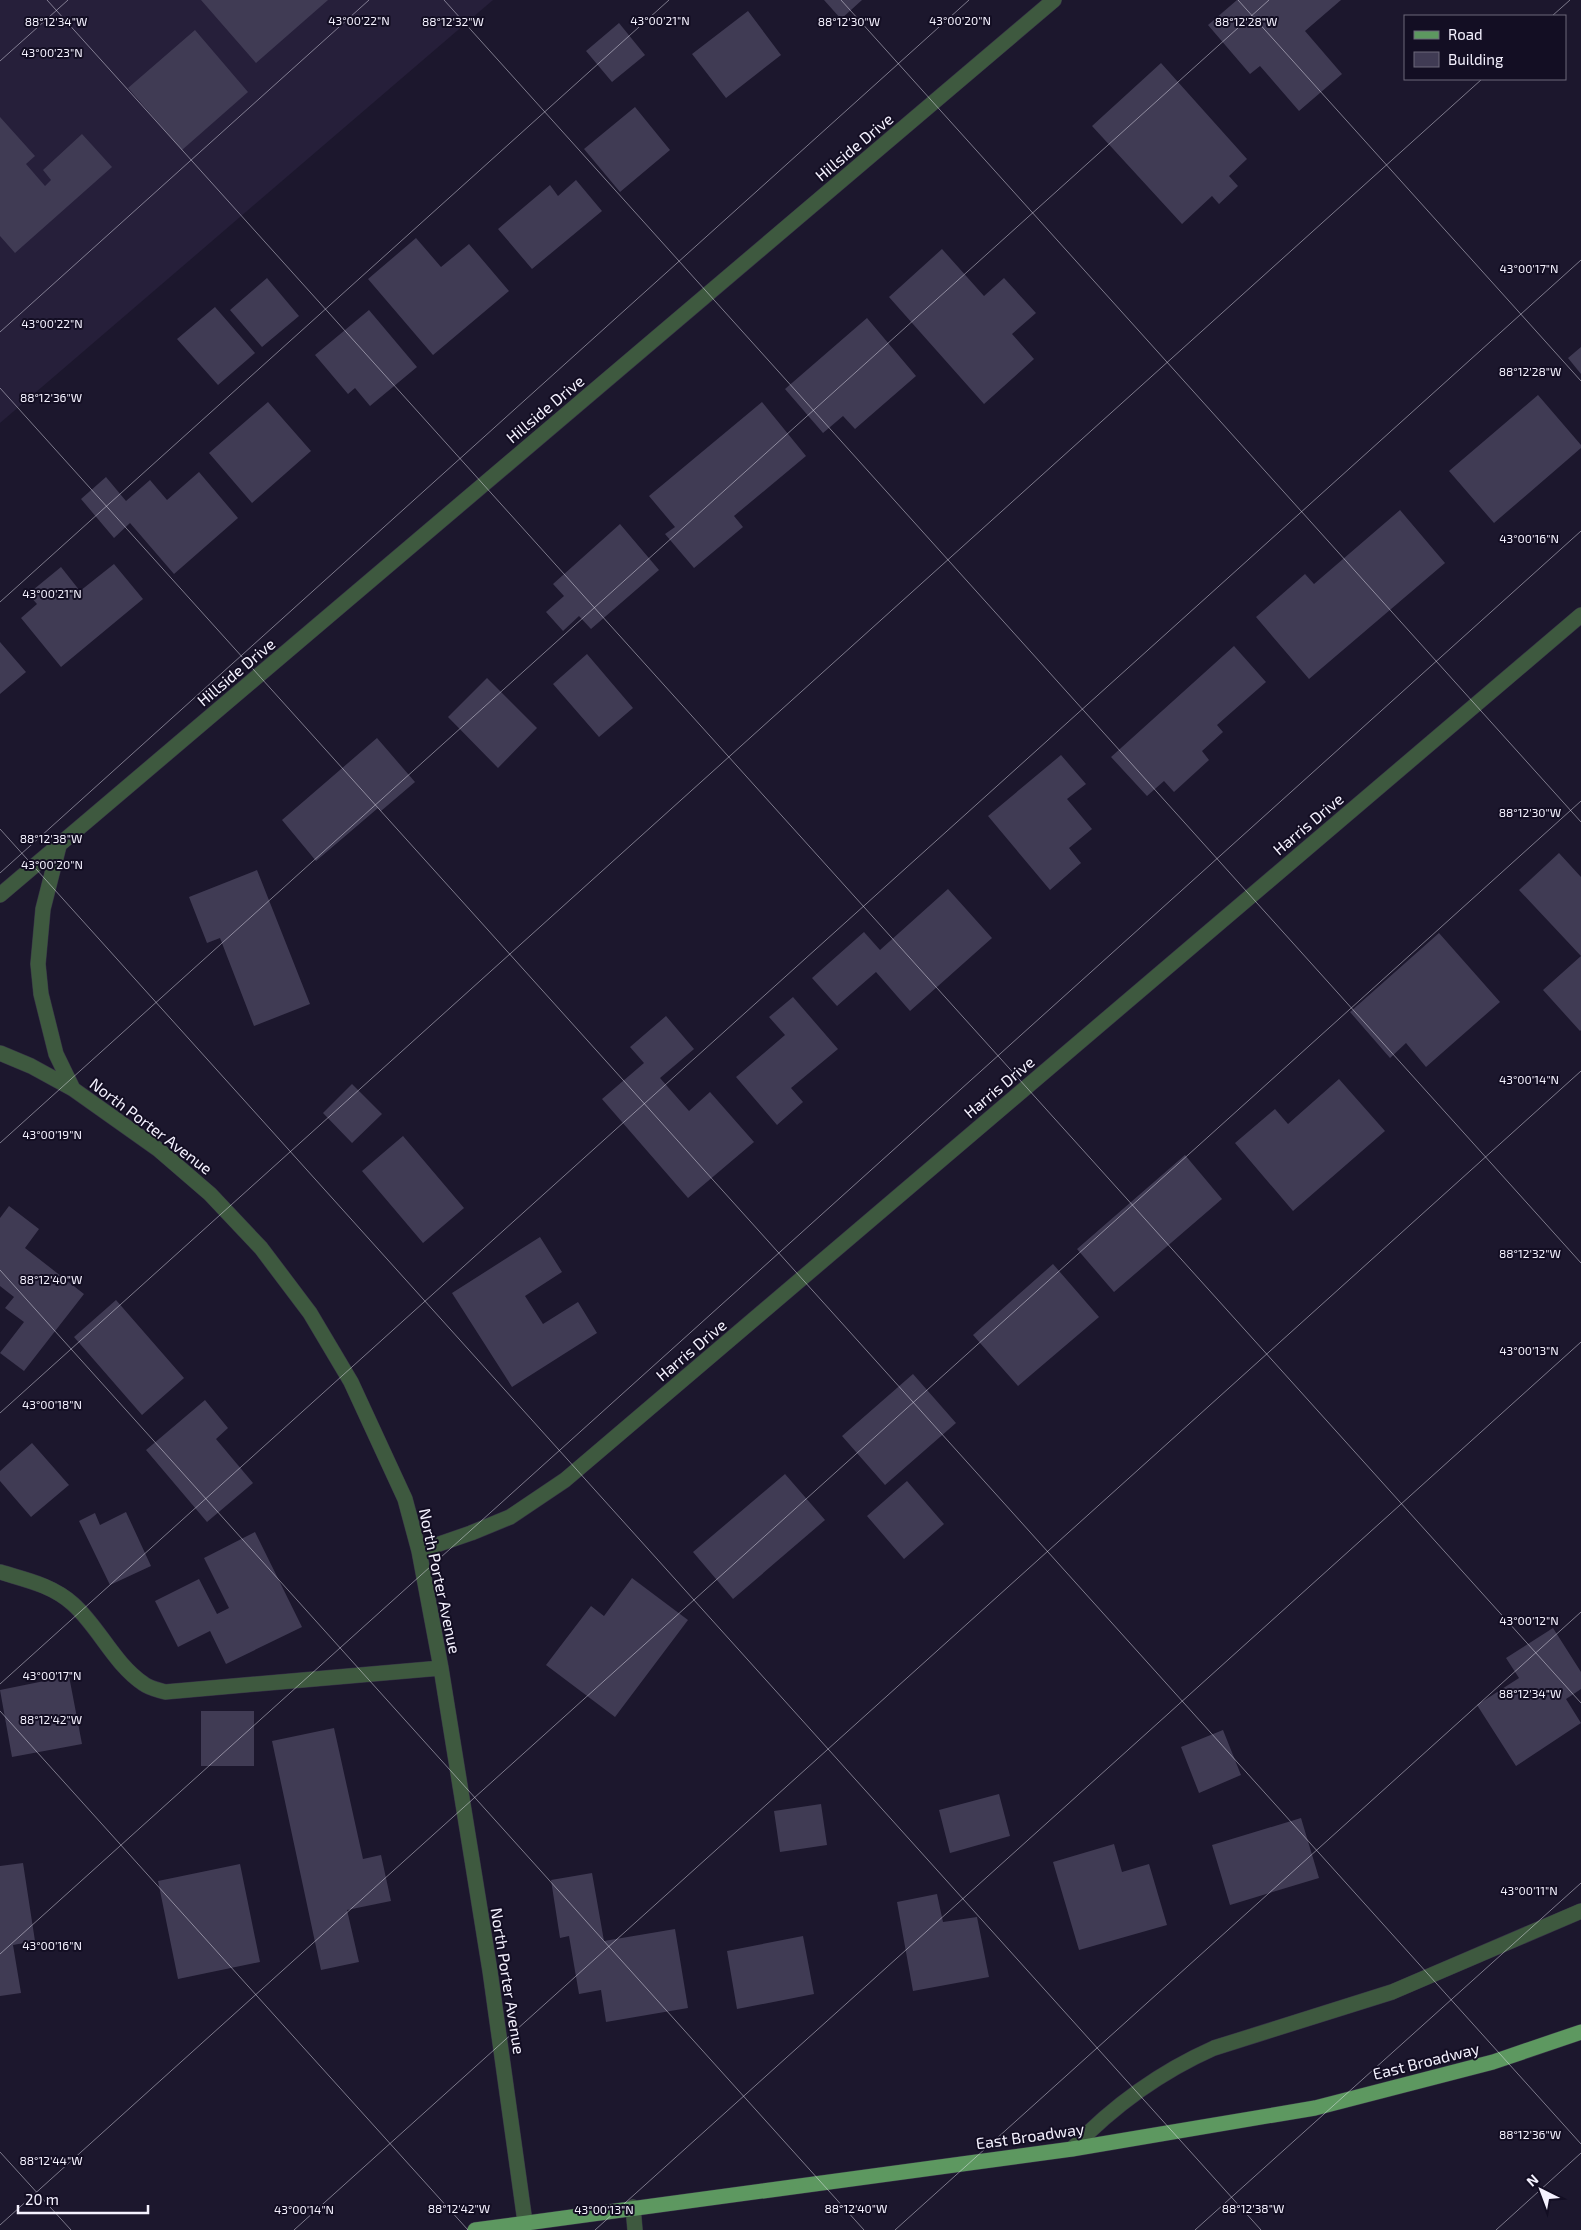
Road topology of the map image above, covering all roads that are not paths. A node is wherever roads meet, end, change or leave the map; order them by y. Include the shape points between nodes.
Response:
1 (1054, 0) edge
2 (1581, 615) edge
3 (59, 846) junction
4 (0, 894) edge
5 (0, 1054) edge
6 (73, 1088) junction
7 (418, 1550) junction
8 (0, 1572) edge
9 (441, 1668) junction
10 (1581, 1911) edge
11 (1581, 2032) edge
12 (1072, 2149) junction
13 (633, 2207) junction
14 (525, 2222) junction
15 (475, 2230) edge
16 (635, 2230) edge

1 - 3 street, Hillside Drive
2 - 7 street, Harris Drive via 565,1480 510,1517 471,1534
3 - 4 street, Hillside Drive
3 - 6 street via 43,909 38,964 41,994 56,1054
5 - 6 street, North Porter Avenue
6 - 7 street, North Porter Avenue via 158,1150 210,1194 261,1248 310,1312 351,1382 405,1499
7 - 9 street, North Porter Avenue
8 - 9 street via 49,1587 72,1603 144,1685 165,1692
9 - 14 street, North Porter Avenue via 490,1971
10 - 12 street via 1392,1992 1214,2048 1188,2060 1133,2094
11 - 12 main road, East Broadway via 1493,2062 1315,2108
12 - 13 main road, East Broadway
13 - 14 main road, East Broadway
13 - 16 street
14 - 15 main road, East Broadway

